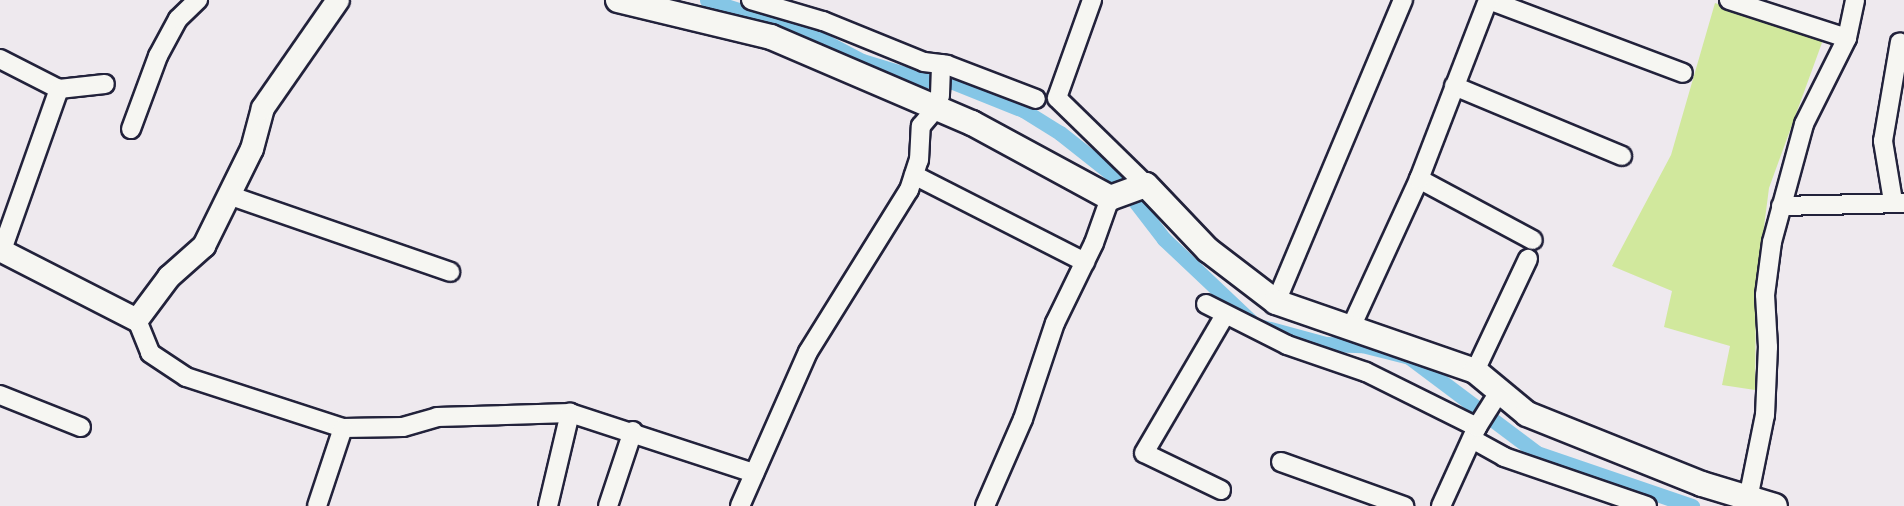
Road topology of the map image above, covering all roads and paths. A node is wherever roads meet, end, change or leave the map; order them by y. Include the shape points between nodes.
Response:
1 (198, 0) edge
2 (338, 0) edge
3 (618, 0) edge
4 (751, 0) edge
5 (1092, 0) edge
6 (1402, 0) edge
7 (1488, 0) edge
8 (1729, 0) edge
9 (1855, 0) edge
10 (779, 6) junction
11 (773, 32) junction
12 (1847, 38) junction
13 (1901, 54) edge
14 (0, 59) edge
15 (941, 68) junction
16 (1683, 73) dead end
17 (105, 84) dead end
18 (1454, 86) junction
19 (59, 89) junction
20 (1036, 99) dead end
21 (938, 101) junction
22 (131, 129) dead end
23 (1622, 156) dead end
24 (914, 175) junction
25 (1419, 179) junction
26 (1127, 192) junction
27 (231, 196) junction
28 (1899, 202) edge
29 (1782, 206) junction
30 (1533, 240) dead end
31 (1, 250) edge
32 (1528, 259) dead end
33 (1085, 262) junction
34 (450, 272) dead end
35 (1276, 302) junction
36 (1206, 304) dead end
37 (1225, 315) junction
38 (137, 320) junction
39 (1352, 326) junction
40 (1475, 371) junction
41 (0, 395) edge
42 (1496, 397) junction
43 (570, 412) junction
44 (81, 427) dead end
45 (343, 428) junction
46 (633, 431) junction
47 (1475, 433) junction
48 (1281, 462) dead end
49 (754, 472) junction
50 (1221, 490) dead end
51 (1748, 499) junction
52 (317, 506) edge
53 (548, 506) edge
54 (608, 506) edge
55 (741, 506) edge
56 (985, 506) edge
57 (1404, 506) edge
58 (1441, 506) edge
59 (1647, 506) edge
60 (1776, 506) edge

1 - 22 street via 178,19 158,57
2 - 27 street via 263,108 252,148
3 - 11 main road
4 - 10 street
5 - 26 street via 1057,98
6 - 35 street
7 - 16 street
7 - 18 street
8 - 12 street
9 - 12 street
10 - 11 street
10 - 15 street
11 - 21 main road
12 - 29 street via 1804,124
13 - 28 street via 1883,141
14 - 19 street
15 - 20 street
15 - 21 street
17 - 19 street
18 - 23 street
18 - 25 street
19 - 31 street
21 - 24 street via 921,126 920,160
21 - 26 main road
24 - 33 street
24 - 49 street via 909,190 807,352
25 - 30 street
25 - 39 street
26 - 33 street
26 - 35 main road
27 - 34 street
27 - 38 street via 204,246 169,277
28 - 29 street
29 - 51 street via 1765,295 1765,415
31 - 38 street
32 - 40 street
33 - 56 street via 1055,323 1023,419
35 - 39 main road
36 - 37 street
37 - 47 street via 1287,345 1366,372
37 - 50 street via 1144,453
38 - 45 street via 150,353 186,377
39 - 40 main road
40 - 42 main road
41 - 44 street
42 - 47 street
42 - 51 main road via 1625,455
43 - 45 street via 437,417 403,427
43 - 46 street
43 - 53 street
45 - 52 street
46 - 49 street
46 - 54 street
47 - 58 street
47 - 59 street via 1504,457
48 - 57 street
49 - 55 street
51 - 60 main road

